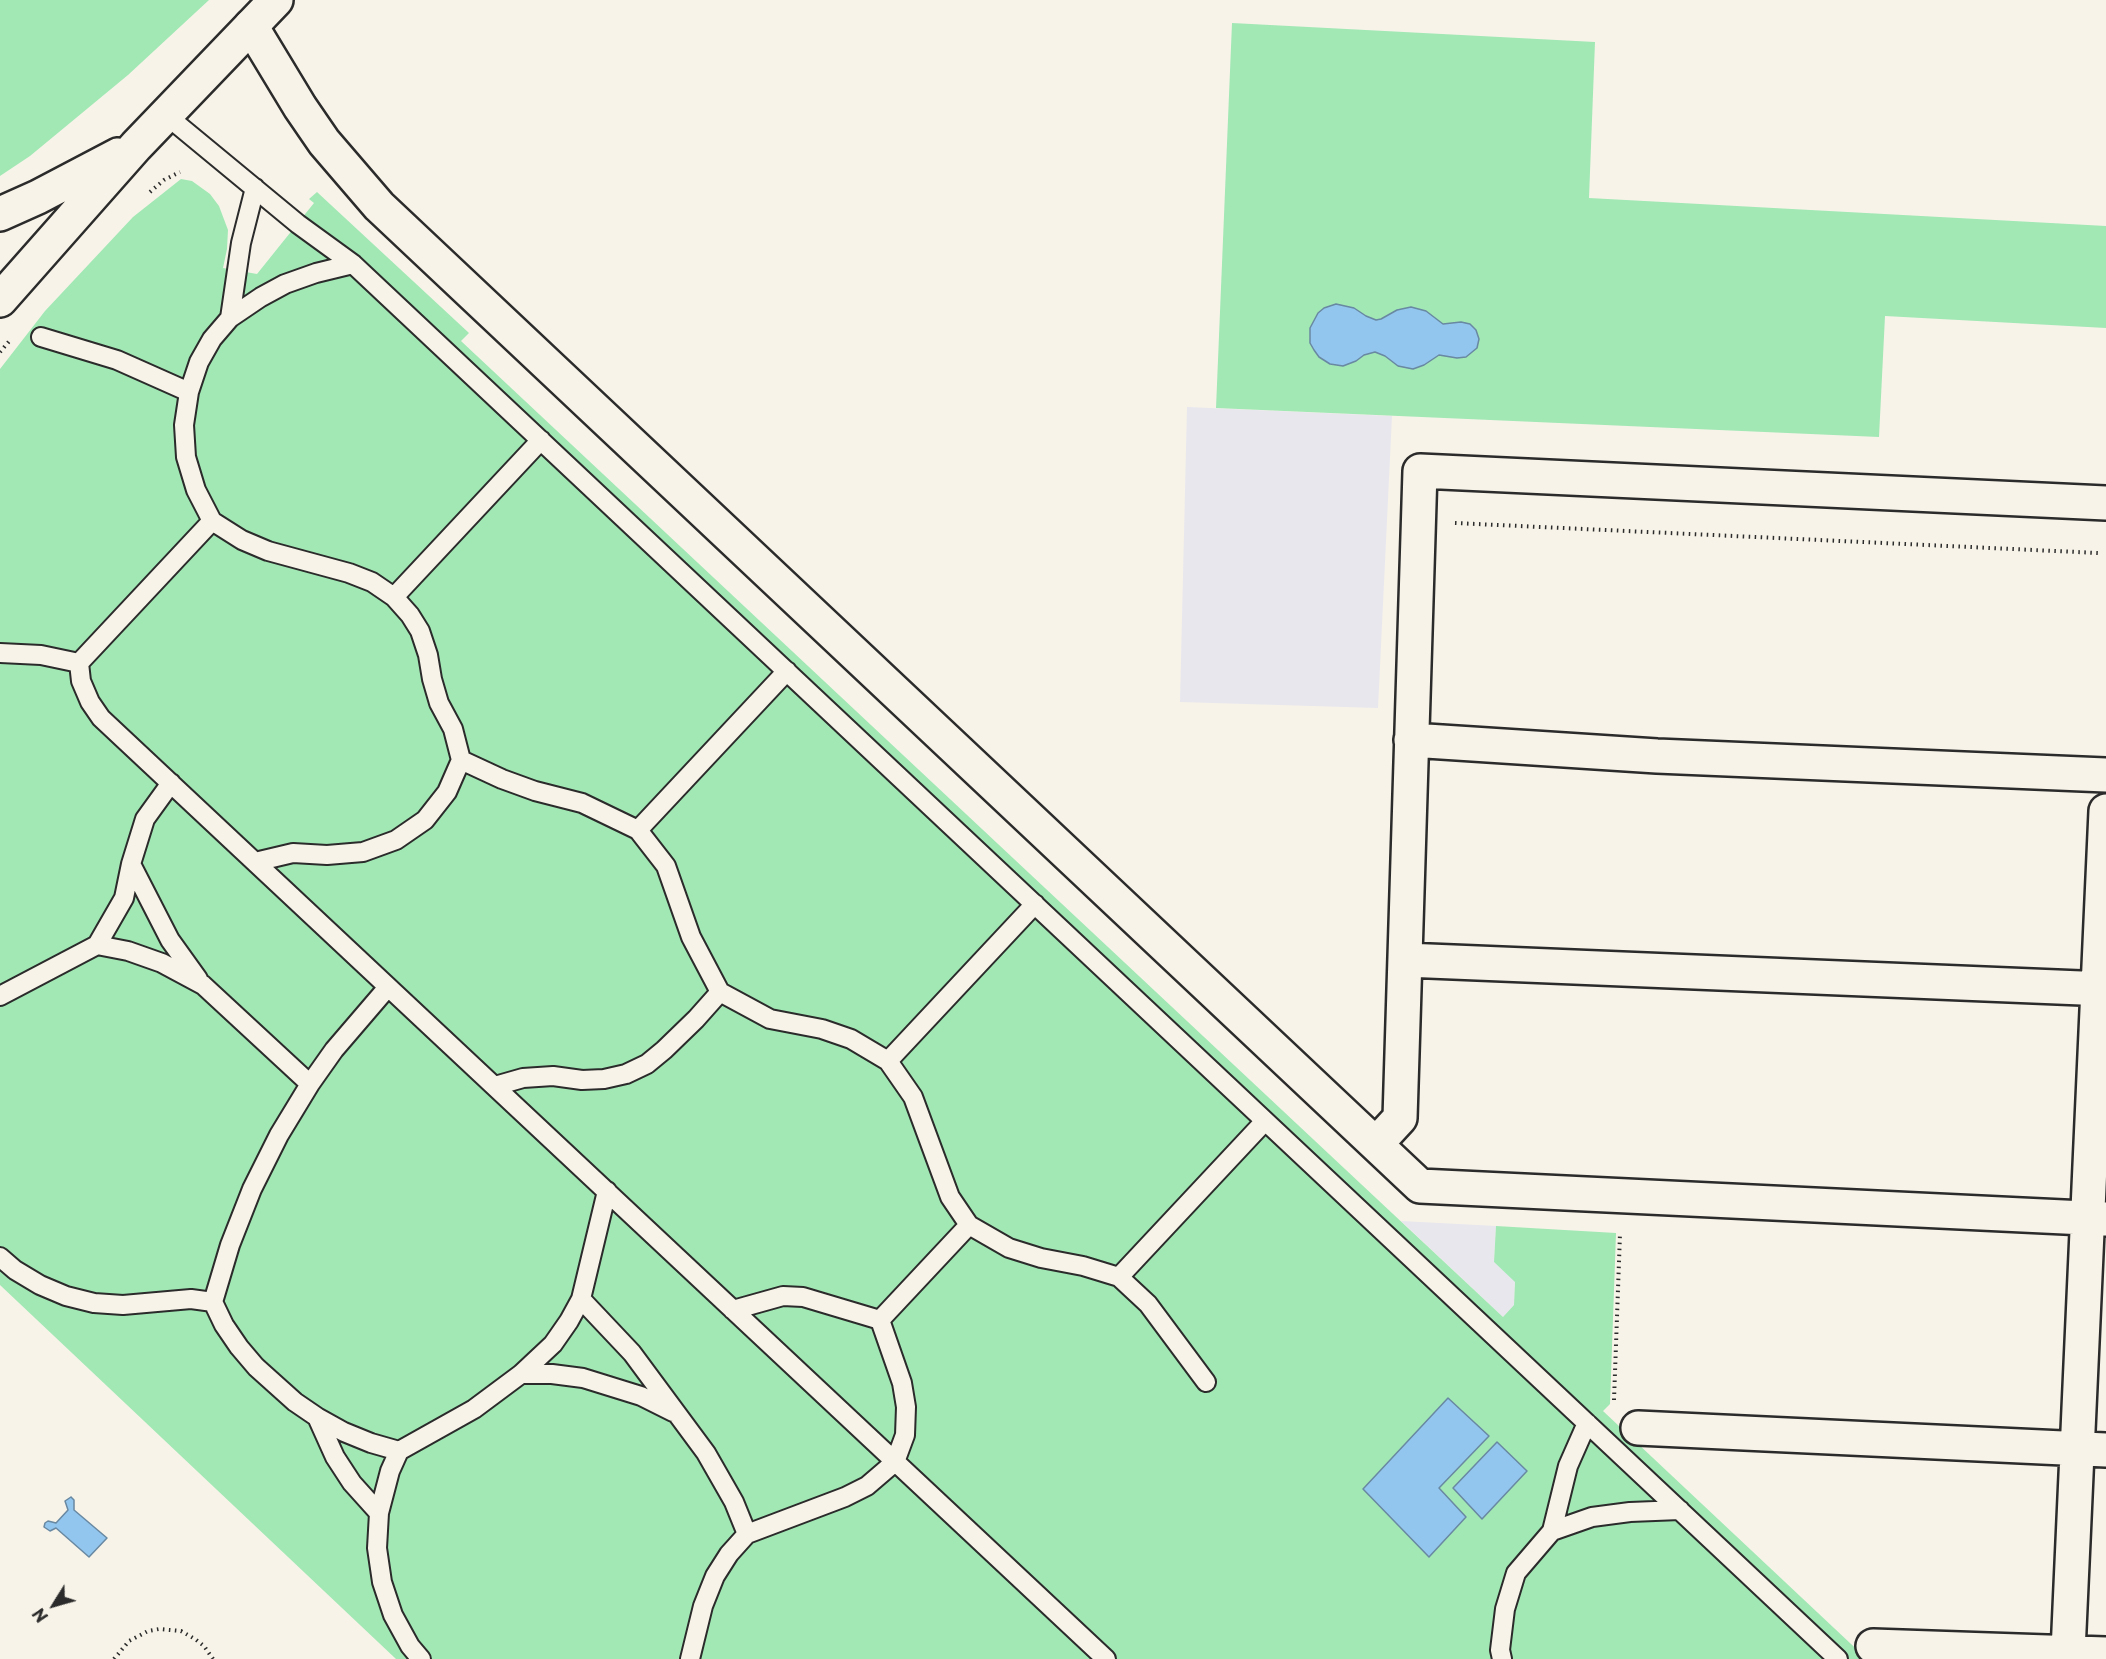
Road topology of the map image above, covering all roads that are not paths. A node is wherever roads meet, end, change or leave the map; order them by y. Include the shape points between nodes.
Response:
1 (276, 0) edge
2 (251, 26) junction
3 (166, 115) junction
4 (136, 146) junction
5 (255, 188) junction
6 (0, 214) edge
7 (353, 264) junction
8 (0, 300) edge
9 (230, 318) junction
10 (41, 337) dead end
11 (189, 392) junction
12 (541, 440) junction
13 (2106, 503) edge
14 (212, 521) junction
15 (394, 597) junction
16 (0, 653) edge
17 (79, 663) junction
18 (787, 671) junction
19 (1411, 740) junction
20 (461, 760) junction
21 (2106, 775) edge
22 (171, 783) junction
23 (2106, 811) edge
24 (638, 830) junction
25 (255, 862) junction
26 (132, 864) junction
27 (1035, 904) junction
28 (97, 945) junction
29 (1405, 960) junction
30 (203, 985) junction
31 (388, 987) junction
32 (2102, 988) edge
33 (720, 992) junction
34 (0, 996) edge
35 (888, 1061) junction
36 (310, 1084) junction
37 (495, 1086) junction
38 (1265, 1121) junction
39 (1376, 1144) junction
40 (607, 1191) junction
41 (2097, 1219) edge
42 (969, 1225) junction
43 (0, 1257) edge
44 (1119, 1277) junction
45 (581, 1299) junction
46 (213, 1302) junction
47 (734, 1310) junction
48 (880, 1320) junction
49 (521, 1374) junction
50 (1206, 1382) dead end
51 (678, 1414) junction
52 (317, 1417) junction
53 (1626, 1418) road end
54 (1587, 1424) junction
55 (2092, 1449) edge
56 (399, 1451) junction
57 (895, 1462) junction
58 (1680, 1510) junction
59 (379, 1513) junction
60 (1552, 1531) junction
61 (747, 1534) junction
62 (1874, 1646) dead end
63 (2068, 1652) junction
64 (2106, 1654) edge
65 (1099, 1657) edge
66 (421, 1659) edge
67 (690, 1659) edge
68 (1502, 1659) edge
69 (1838, 1659) edge

1 - 2 street
2 - 3 street
2 - 39 street via 324,142 380,206
3 - 4 street
3 - 5 lane
4 - 6 street
4 - 8 street
5 - 7 lane
5 - 9 lane via 239,252
7 - 9 lane via 285,284
7 - 12 lane
9 - 11 lane via 212,339
10 - 11 lane via 117,360
11 - 14 lane via 184,425 186,457 196,490
12 - 15 lane
12 - 18 lane
13 - 19 street via 1420,471
14 - 15 lane via 242,540 349,573
14 - 17 lane
15 - 20 lane via 420,632 439,703 453,729
16 - 17 lane
17 - 22 lane via 81,681 101,718
18 - 24 lane
18 - 27 lane
19 - 21 street via 1657,756
19 - 29 street
20 - 24 lane via 535,791 582,803
20 - 25 lane via 447,792 425,820 396,840 363,852 293,853
22 - 25 lane
22 - 26 lane via 145,819
23 - 32 street
24 - 33 lane via 666,866 691,937
25 - 31 lane
26 - 28 lane via 124,897
26 - 30 lane via 166,932
27 - 35 lane
27 - 38 lane
28 - 30 lane via 162,963
28 - 34 lane
29 - 32 street
29 - 39 street via 1400,1118
30 - 36 lane
31 - 36 lane
31 - 37 lane
32 - 41 street
33 - 35 lane via 770,1018 851,1039
33 - 37 lane via 664,1050 626,1074 582,1080 553,1076 523,1078
35 - 42 lane via 913,1097 950,1197
36 - 46 lane via 252,1189
37 - 40 lane
38 - 44 lane
38 - 54 lane
39 - 41 street via 1420,1186
40 - 45 lane
40 - 47 lane
41 - 55 street
42 - 44 lane via 1009,1248
42 - 48 lane
43 - 46 lane via 40,1285 94,1303 123,1305 191,1299
44 - 50 lane via 1148,1304
45 - 49 lane via 554,1344
45 - 51 lane via 632,1353
46 - 52 lane via 224,1325 256,1367
47 - 48 lane via 783,1296 802,1297
47 - 57 lane
48 - 57 lane via 902,1383 906,1407 905,1435
49 - 51 lane via 592,1380 641,1396
49 - 56 lane via 474,1409
51 - 61 lane via 722,1480
52 - 56 lane via 344,1432
52 - 59 lane via 341,1466
53 - 55 street
54 - 58 lane
54 - 60 lane via 1568,1466
55 - 63 street
56 - 59 lane
57 - 61 lane via 852,1494
57 - 65 lane
58 - 60 lane via 1592,1517
58 - 69 lane
59 - 66 lane via 377,1548 382,1582 393,1615
60 - 68 lane via 1516,1573 1505,1609
61 - 67 lane via 715,1576
62 - 63 street
63 - 64 street

